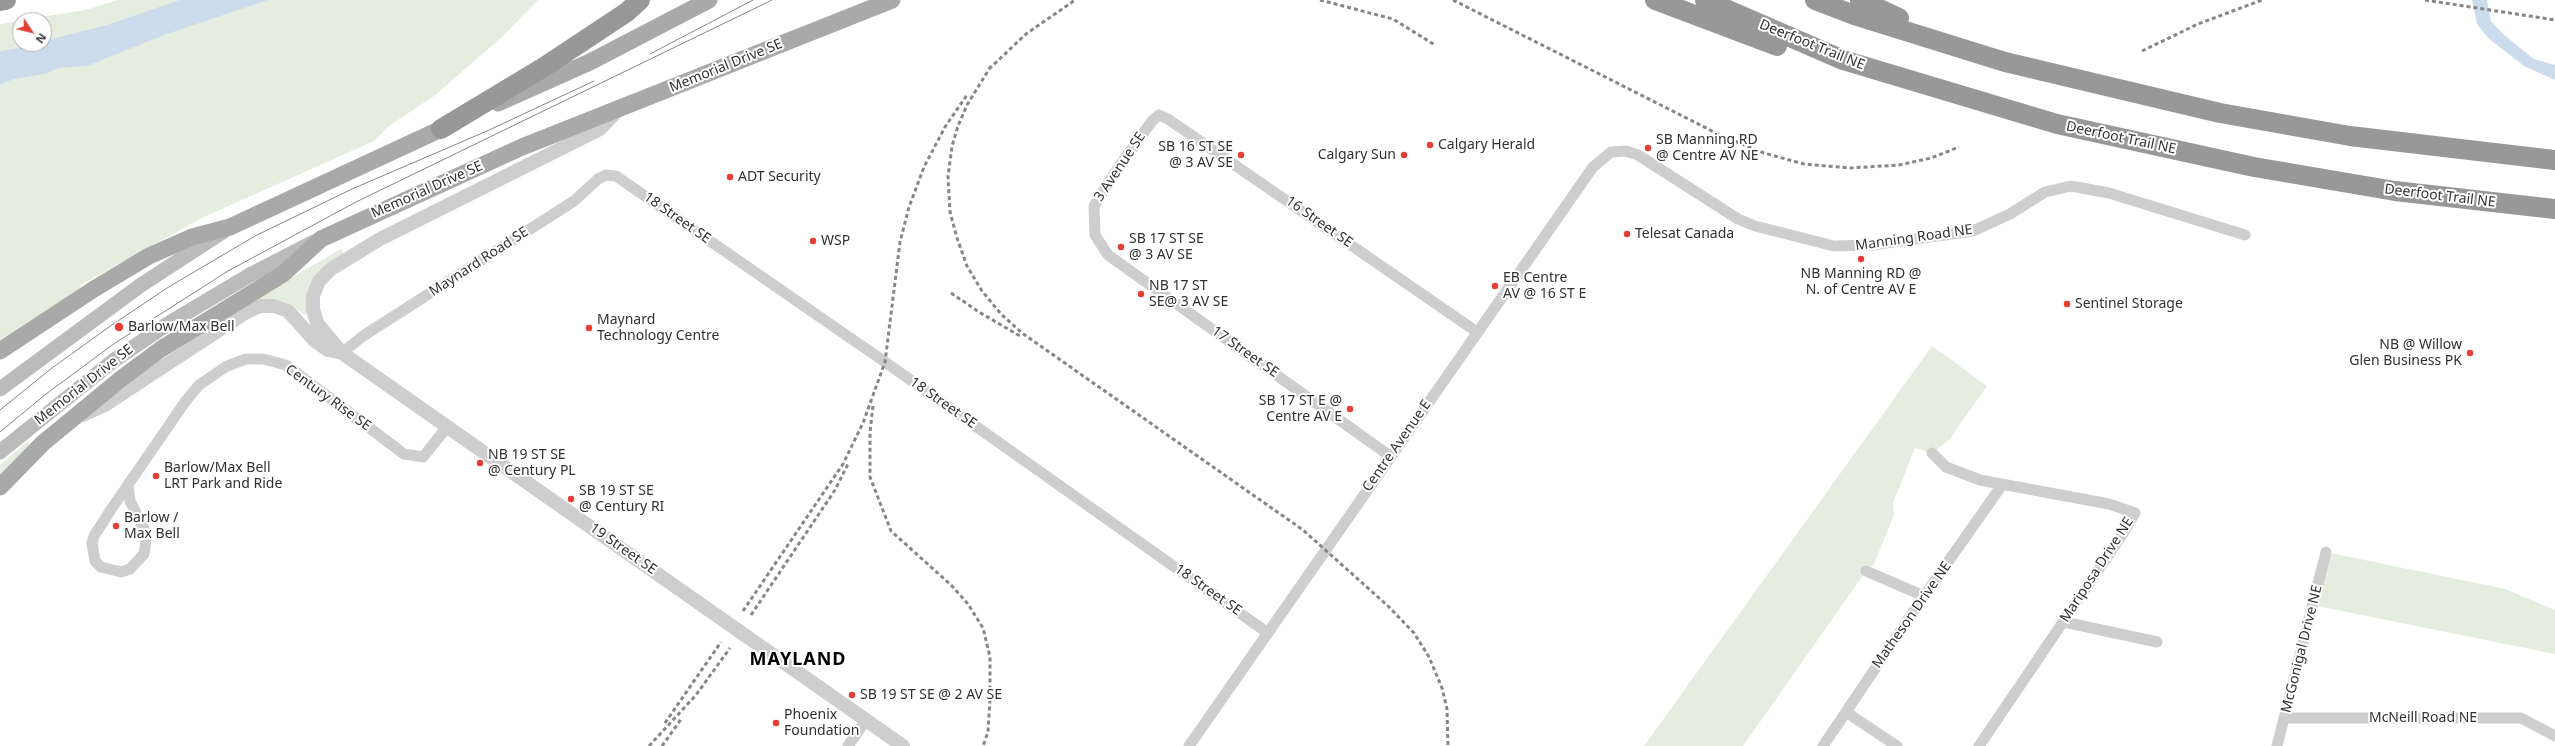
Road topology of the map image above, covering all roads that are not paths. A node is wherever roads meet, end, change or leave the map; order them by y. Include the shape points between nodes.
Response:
1 (6, 0) edge
2 (640, 0) edge
3 (709, 0) edge
4 (892, 0) edge
5 (1655, 0) edge
6 (1705, 0) edge
7 (1816, 0) edge
8 (1860, 0) edge
9 (0, 1) edge
10 (1843, 60) junction
11 (2005, 62) junction
12 (619, 109) junction
13 (1159, 115) joint
14 (440, 129) junction
15 (1611, 152) joint
16 (2555, 160) edge
17 (616, 176) joint
18 (2555, 209) edge
19 (230, 227) junction
20 (2245, 235) dead end
21 (321, 239) junction
22 (1101, 247) joint
23 (1477, 332) junction
24 (0, 351) edge
25 (342, 353) junction
26 (0, 389) edge
27 (69, 420) junction
28 (448, 427) junction
29 (0, 452) edge
30 (1932, 453) dead end
31 (1390, 456) junction
32 (2002, 485) junction
33 (128, 486) junction
34 (0, 487) edge
35 (2326, 552) dead end
36 (1866, 571) dead end
37 (1924, 596) junction
38 (2064, 622) junction
39 (1268, 633) junction
40 (2157, 642) dead end
41 (1846, 712) junction
42 (2285, 718) junction
43 (866, 720) junction
44 (2555, 736) edge
45 (848, 746) edge
46 (904, 746) edge
47 (1189, 746) edge
48 (1823, 746) edge
49 (1898, 746) edge
50 (1978, 746) edge
51 (2277, 746) edge

1 - 9 highway
2 - 14 highway via 627,12 544,67
3 - 14 main road via 590,62
4 - 12 main road, Memorial Drive SE
5 - 10 highway via 1806,56
6 - 10 highway, Deerfoot Trail NE
7 - 11 highway via 1854,15
8 - 11 highway
10 - 18 highway, Deerfoot Trail NE via 2057,124 2254,167 2395,191
11 - 16 highway via 2220,113 2350,136
12 - 21 main road, Memorial Drive SE via 522,147
12 - 25 street via 600,129 380,239 332,269 319,281 313,309 317,323
13 - 22 street, 3 Avenue SE via 1101,192 1094,206 1095,235
13 - 23 street, 16 Street SE via 1176,124
14 - 19 main road
15 - 20 street, Manning Road NE via 1626,151 1638,155 1749,224 1834,246 1872,245 1973,231 2010,214 2045,192 2071,186 2109,193
15 - 23 street, Centre Avenue E via 1593,167
17 - 25 street, Maynard Road SE via 606,175 598,179 574,202 363,336
17 - 39 street, 18 Street SE via 885,362
19 - 24 main road via 192,238 149,256
19 - 26 main road via 141,285
21 - 27 main road via 283,274 160,349
21 - 29 main road, Memorial Drive SE via 250,275 166,325 113,361
22 - 31 street, 17 Street SE via 1117,262
23 - 31 street, Centre Avenue E
25 - 27 street via 328,350 316,341 288,310 260,306 245,313 105,405
25 - 28 street, 19 Street SE
27 - 34 main road
28 - 33 street, Century Rise SE via 423,457 404,454 286,366 263,359 246,359 227,366 199,385
28 - 43 street, 19 Street SE
30 - 32 street, Mariposa Drive NE via 1946,467
31 - 39 street, Centre Avenue E
32 - 37 street, Matheson Drive NE
32 - 38 street, Mariposa Drive NE via 2109,504 2135,513
33 - 33 street, Century Rise SE via 94,536 92,543 95,561 101,567 121,572 130,569 144,554 146,540 144,529 130,502
35 - 42 street, McGonigal Drive NE
36 - 37 street
37 - 41 street, Matheson Drive NE
38 - 40 street
38 - 50 street, Mariposa Drive NE
39 - 47 street, Centre Avenue E
41 - 48 street, Matheson Drive NE
41 - 49 street
42 - 44 street, McNeill Road NE via 2521,718
42 - 51 street, McGonigal Drive NE
43 - 45 street
43 - 46 street, 19 Street SE

